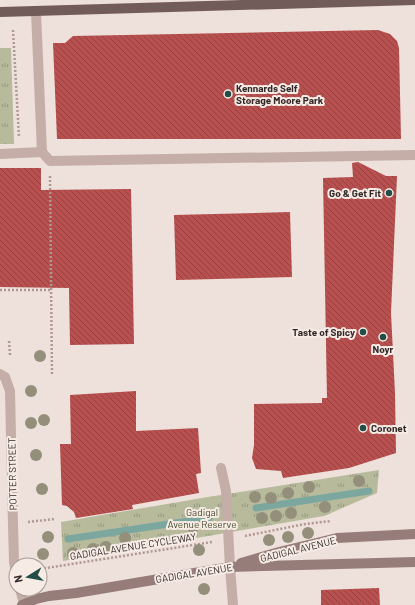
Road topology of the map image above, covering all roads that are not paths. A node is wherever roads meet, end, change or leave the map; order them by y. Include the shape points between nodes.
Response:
1 (415, 0) edge
2 (0, 12) edge
3 (36, 12) junction
4 (42, 152) junction
5 (0, 154) edge
6 (415, 155) edge
7 (3, 376) edge
8 (222, 468) dead end
9 (415, 534) edge
10 (14, 557) edge
11 (415, 562) edge
12 (230, 567) junction
13 (23, 604) edge
14 (233, 605) edge

1 - 3 main road
2 - 3 main road
3 - 4 street
4 - 5 street
4 - 6 street via 50,161
7 - 10 street, POTTER STREET via 10,391
8 - 12 street via 226,491
9 - 12 street, GADIGAL AVENUE via 337,538
11 - 12 street, GADIGAL AVENUE
12 - 13 street, GADIGAL AVENUE via 49,596
12 - 14 street

